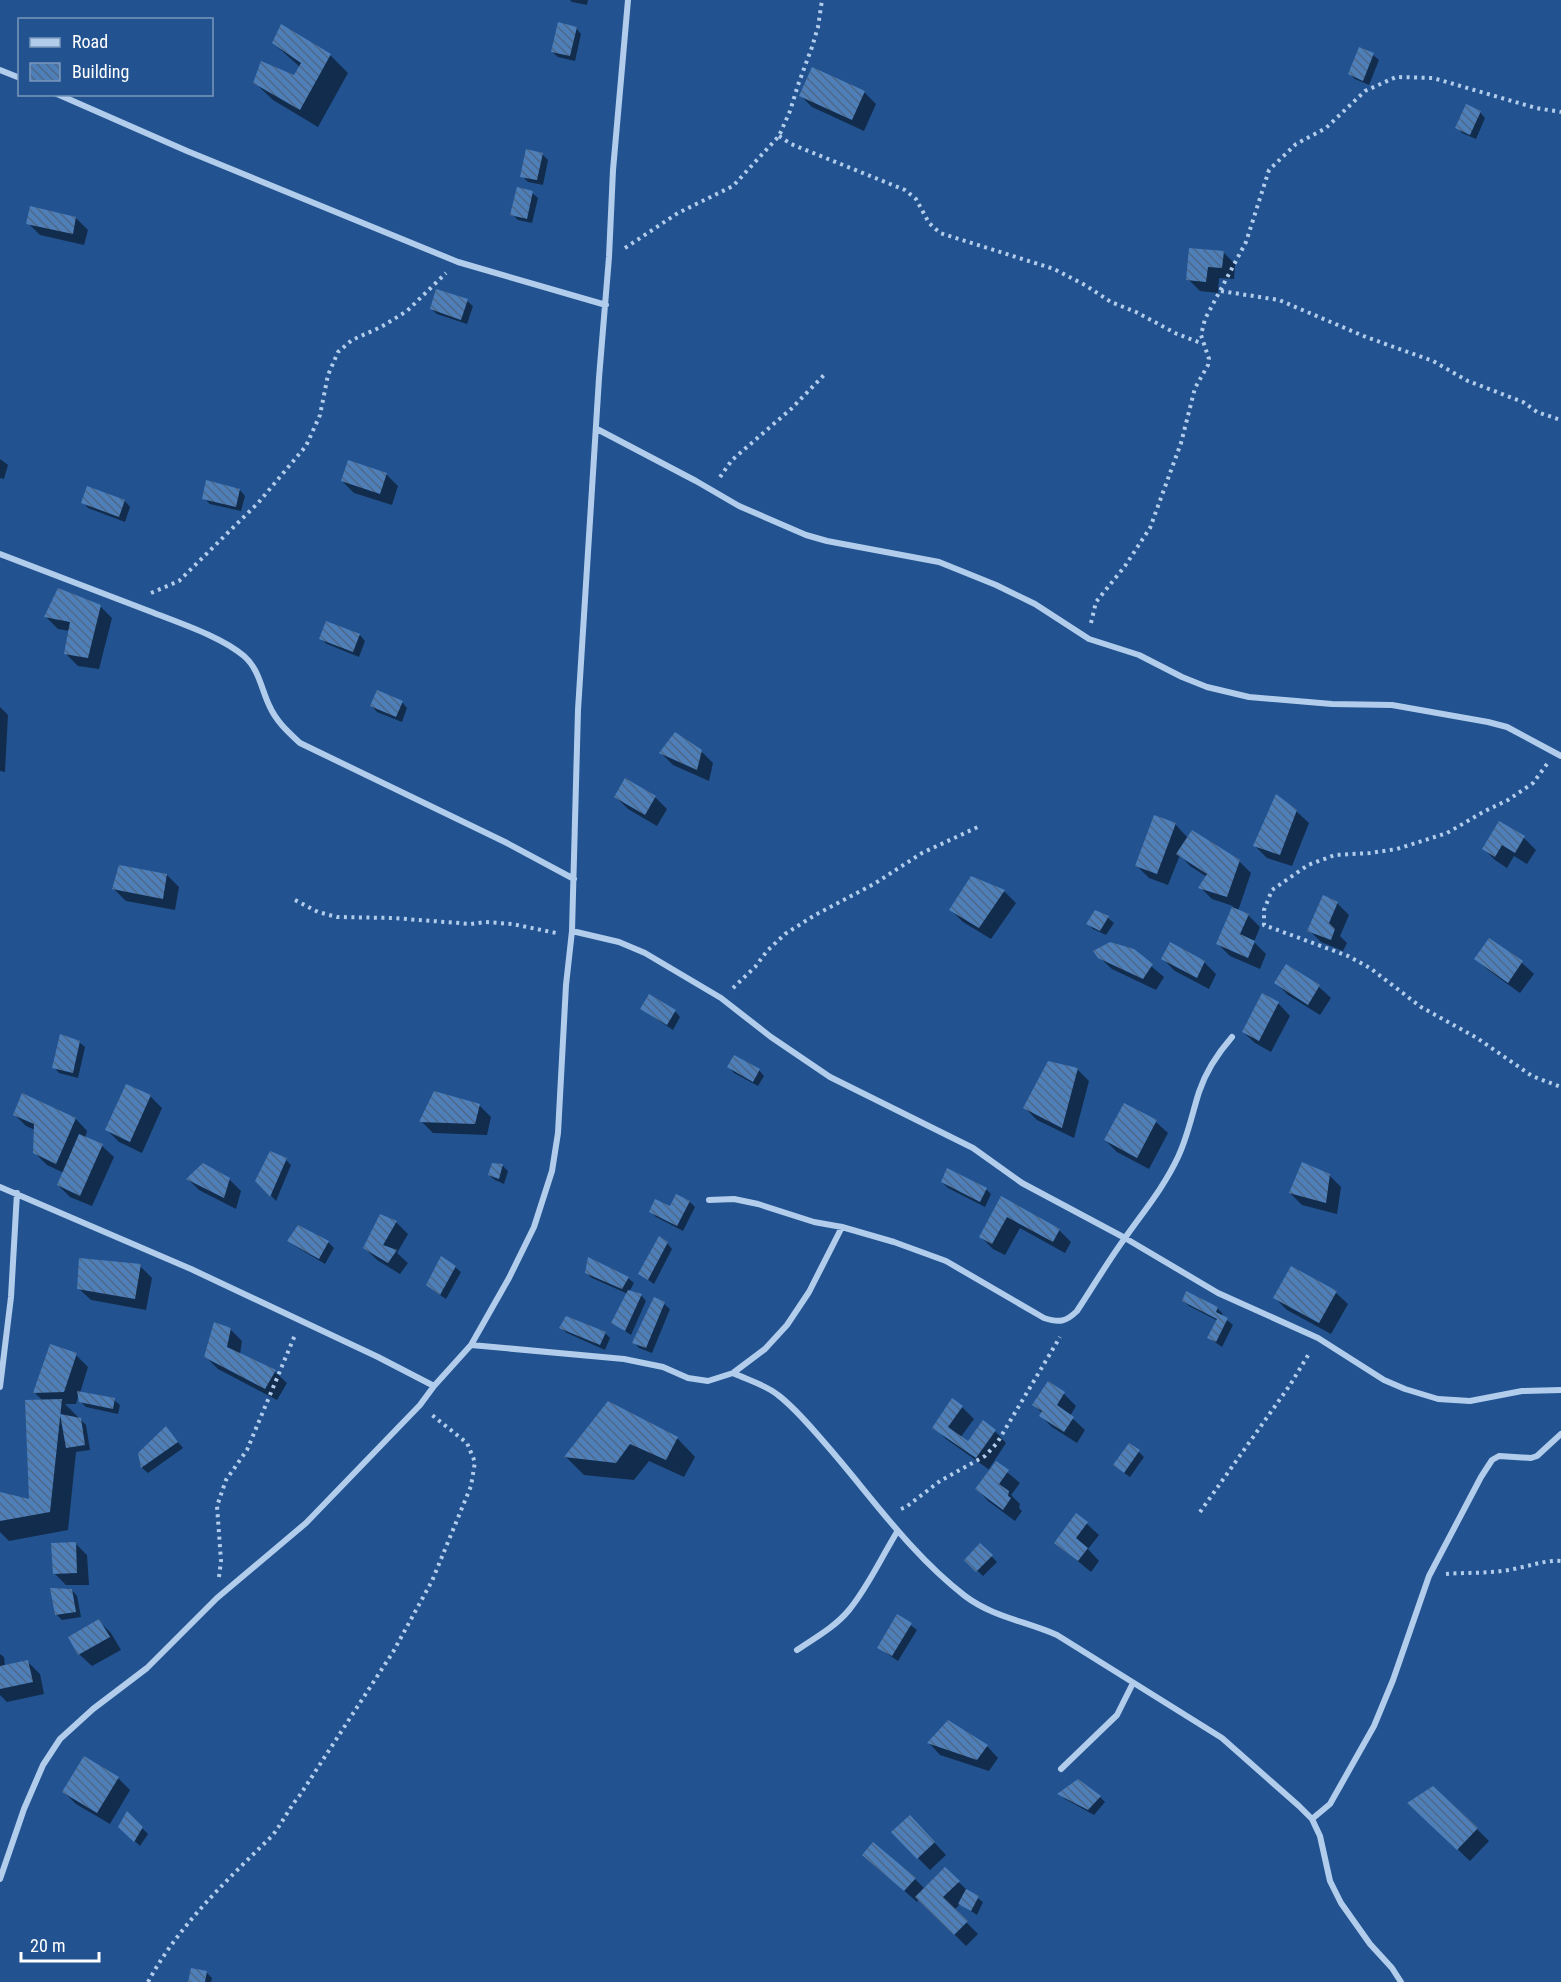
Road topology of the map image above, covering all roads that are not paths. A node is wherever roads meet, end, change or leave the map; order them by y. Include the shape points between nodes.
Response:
1 (628, 0) edge
2 (0, 70) edge
3 (18, 77) edge
4 (61, 96) edge
5 (606, 305) junction
6 (597, 429) junction
7 (0, 554) edge
8 (1561, 756) edge
9 (574, 879) junction
10 (572, 933) junction
11 (1232, 1037) dead end
12 (0, 1187) edge
13 (17, 1193) junction
14 (709, 1200) dead end
15 (842, 1227) junction
16 (1125, 1238) junction
17 (471, 1345) junction
18 (733, 1373) junction
19 (434, 1386) junction
20 (0, 1387) edge
21 (1561, 1390) edge
22 (1561, 1434) edge
23 (897, 1532) junction
24 (797, 1650) dead end
25 (1133, 1683) junction
26 (1061, 1769) dead end
27 (1312, 1819) junction
28 (0, 1879) edge
29 (1401, 1982) edge

1 - 5 street
2 - 3 street
4 - 5 street via 187,152 458,262
5 - 6 street
6 - 8 street via 739,506 806,535 939,562 966,572 1035,604 1089,639 1139,655 1182,677 1233,694 1332,704 1392,705 1507,727
6 - 9 street via 578,710
7 - 9 street via 221,642 252,665 282,727 300,742
9 - 10 street
10 - 16 street via 619,942 645,953 721,998 830,1077 973,1148 1022,1183
10 - 17 street via 562,1089 552,1171 534,1227
11 - 16 street via 1210,1067 1178,1158 1158,1194
12 - 13 street
13 - 19 street via 191,1269
13 - 20 street via 11,1297
14 - 15 street via 734,1199
15 - 16 street via 946,1261 1044,1318 1061,1322 1077,1311
15 - 18 street via 809,1292 787,1325 765,1349
16 - 21 street via 1218,1293 1318,1338 1384,1380 1437,1399 1470,1401 1522,1391
17 - 18 street via 624,1359 708,1381
17 - 19 street
18 - 23 street via 777,1394 800,1415
19 - 28 street via 306,1522 218,1598 147,1668 60,1739 43,1765 24,1809
22 - 27 street via 1538,1456 1499,1456 1480,1477 1429,1576 1374,1726 1330,1804
23 - 24 street via 847,1612
23 - 25 street via 932,1567 987,1611 1057,1635
25 - 26 street via 1117,1714
25 - 27 street via 1222,1738
27 - 29 street via 1330,1881 1341,1903

